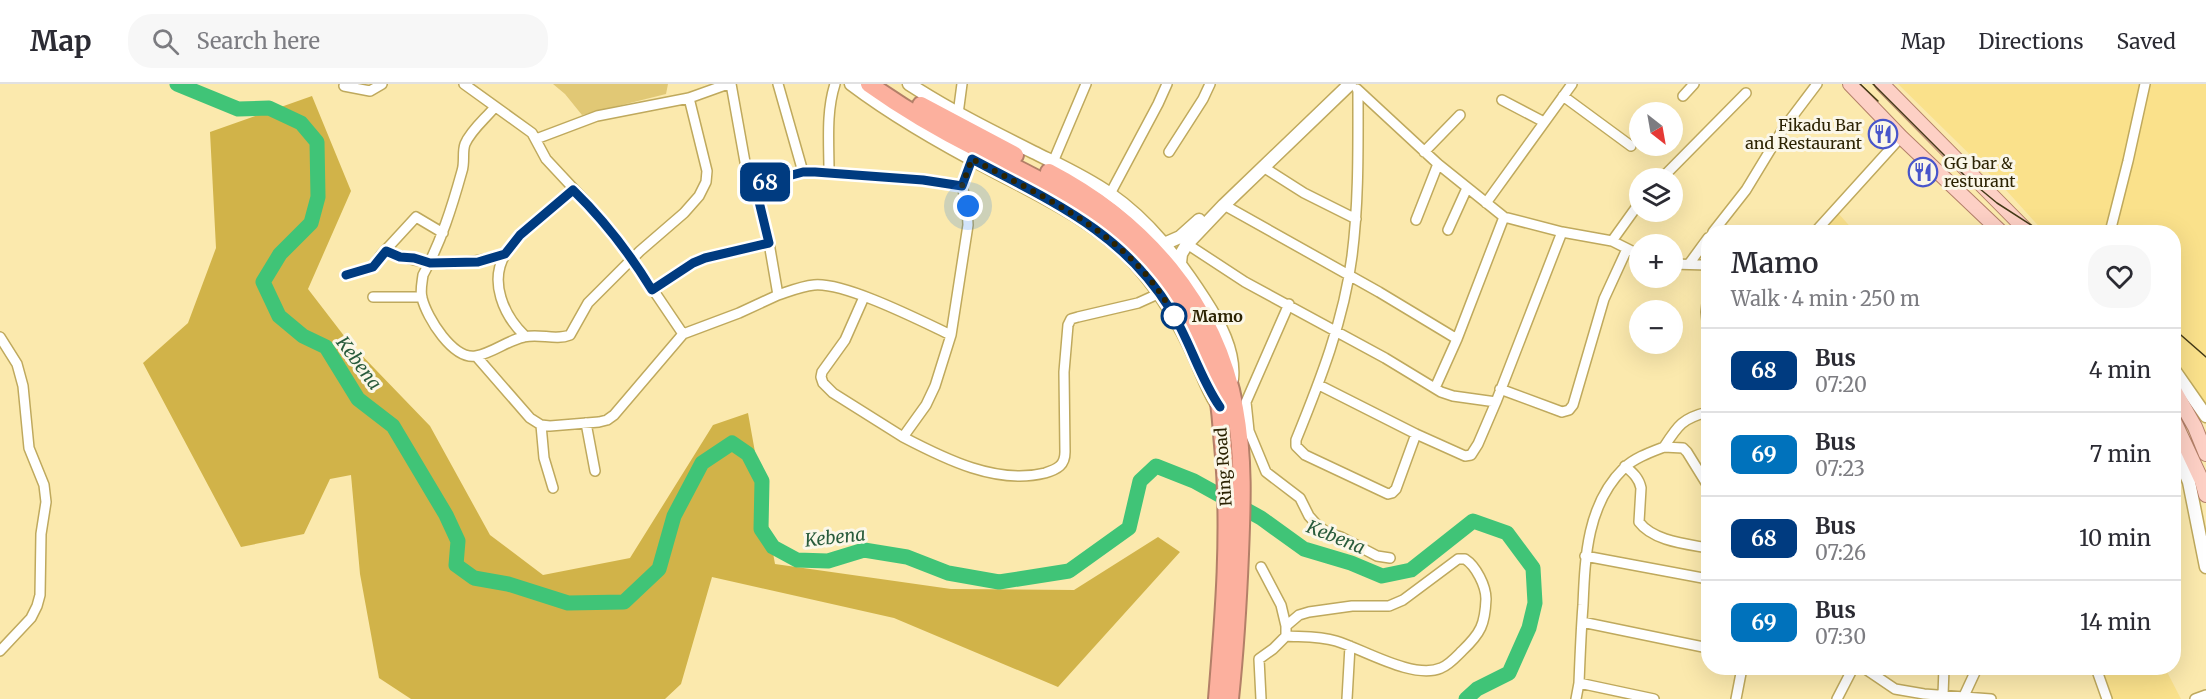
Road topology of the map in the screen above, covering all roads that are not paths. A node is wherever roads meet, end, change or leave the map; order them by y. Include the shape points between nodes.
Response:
1 (382, 84) edge
2 (464, 84) edge
3 (729, 84) edge
4 (778, 84) edge
5 (836, 84) edge
6 (851, 84) edge
7 (869, 84) edge
8 (888, 84) edge
9 (909, 84) edge
10 (962, 84) edge
11 (1086, 84) edge
12 (1167, 84) edge
13 (1210, 84) edge
14 (1340, 84) edge
15 (1572, 84) edge
16 (1694, 84) edge
17 (1850, 84) edge
18 (1882, 84) edge
19 (2145, 84) edge
20 (344, 86) dead end
21 (1354, 86) edge
22 (1811, 87) edge
23 (1746, 93) dead end
24 (1563, 96) junction
25 (1683, 96) dead end
26 (689, 98) junction
27 (1502, 100) dead end
28 (495, 108) junction
29 (958, 114) junction
30 (1460, 115) dead end
31 (1544, 122) junction
32 (1901, 137) junction
33 (536, 139) junction
34 (1629, 145) edge
35 (1169, 152) dead end
36 (1424, 152) junction
37 (972, 159) junction
38 (1053, 162) junction
39 (1438, 164) junction
40 (1263, 167) junction
41 (1672, 168) edge
42 (803, 172) junction
43 (830, 172) junction
44 (755, 185) junction
45 (962, 186) junction
46 (1467, 188) junction
47 (573, 190) junction
48 (1110, 194) junction
49 (1486, 203) junction
50 (1224, 205) junction
51 (1504, 217) junction
52 (1629, 217) edge
53 (1356, 219) junction
54 (1416, 220) dead end
55 (1718, 225) edge
56 (1821, 225) edge
57 (1994, 225) edge
58 (2021, 225) edge
59 (2111, 225) edge
60 (1448, 230) dead end
61 (1562, 232) junction
62 (443, 233) junction
63 (1612, 241) junction
64 (769, 243) junction
65 (1164, 244) junction
66 (1187, 244) junction
67 (1701, 248) edge
68 (1626, 249) junction
69 (1629, 250) edge
70 (386, 251) junction
71 (505, 254) junction
72 (633, 260) junction
73 (430, 263) junction
74 (1180, 263) junction
75 (1683, 264) edge
76 (1689, 264) junction
77 (1701, 265) edge
78 (346, 275) dead end
79 (1349, 276) junction
80 (652, 290) junction
81 (1160, 293) junction
82 (778, 295) junction
83 (373, 297) dead end
84 (422, 297) junction
85 (864, 297) junction
86 (1289, 304) junction
87 (1337, 331) junction
88 (683, 334) junction
89 (951, 335) junction
90 (525, 336) junction
91 (0, 337) edge
92 (1457, 339) junction
93 (476, 356) junction
94 (2181, 380) edge
95 (1319, 384) junction
96 (1435, 388) junction
97 (1500, 389) junction
98 (1231, 390) junction
99 (2181, 401) edge
100 (1496, 402) junction
101 (1220, 407) junction
102 (1701, 414) edge
103 (2206, 416) edge
104 (586, 423) junction
105 (541, 425) junction
106 (2201, 432) edge
107 (1416, 434) junction
108 (2181, 436) edge
109 (903, 437) junction
110 (1230, 437) junction
111 (1664, 447) junction
112 (2206, 454) edge
113 (2181, 463) edge
114 (1625, 466) junction
115 (595, 471) dead end
116 (1701, 474) edge
117 (553, 488) dead end
118 (2206, 495) edge
119 (1701, 547) edge
120 (1585, 556) junction
121 (1390, 558) dead end
122 (1261, 567) dead end
123 (2206, 567) edge
124 (1701, 578) edge
125 (1582, 622) junction
126 (1286, 631) junction
127 (1350, 646) junction
128 (1701, 647) edge
129 (0, 651) edge
130 (1227, 658) junction
131 (1741, 675) edge
132 (1849, 675) edge
133 (1874, 675) edge
134 (1944, 675) edge
135 (1974, 675) edge
136 (2098, 675) edge
137 (1579, 683) junction
138 (1943, 695) junction
139 (2206, 695) edge
140 (1964, 696) junction
141 (1216, 699) edge
142 (1230, 699) edge
143 (1261, 699) edge
144 (1347, 699) edge
145 (1576, 699) edge
146 (1654, 699) edge
147 (1736, 699) edge
148 (1837, 699) edge
149 (1991, 699) edge
150 (2107, 699) edge
151 (2195, 699) edge

1 - 20 street via 370,91
2 - 28 street
3 - 26 street
3 - 44 street via 745,162
4 - 42 street
5 - 43 street via 828,126
6 - 37 street via 883,108
7 - 101 highway, Ring Road via 939,129 1056,188 1133,244 1176,297 1194,330 1208,361
8 - 98 highway, Ring Road via 949,121 1072,184 1117,214 1159,255 1197,308 1214,341
9 - 29 street
10 - 29 street
11 - 38 street
12 - 48 street
13 - 35 street
14 - 65 street via 1189,230
15 - 24 street
16 - 25 street
17 - 32 main road
18 - 58 main road
19 - 59 street
21 - 36 street
21 - 40 street
21 - 53 street
22 - 55 street via 1746,190
23 - 41 street
24 - 31 street
24 - 34 street
26 - 33 street via 597,117
26 - 72 street via 707,171 706,182 684,213
27 - 31 street
28 - 33 street
28 - 62 street via 466,143 464,165
29 - 38 street
30 - 36 street
31 - 49 street
32 - 56 street
32 - 57 main road
33 - 47 street via 546,159
36 - 39 street
37 - 45 street
37 - 81 street via 1098,230 1122,250
38 - 48 street
39 - 46 street
39 - 54 street
40 - 50 street
40 - 53 street
42 - 43 street
42 - 44 street
43 - 45 street
44 - 64 street
45 - 89 street via 968,225
46 - 49 street
46 - 60 street
47 - 71 street via 520,235
47 - 72 street
48 - 65 street
49 - 51 street
50 - 66 street
50 - 79 street
51 - 61 street
51 - 92 street
52 - 63 street
53 - 79 street
61 - 63 street
61 - 97 street
62 - 70 street via 416,217
62 - 73 street
63 - 68 street
64 - 80 street via 705,258
64 - 82 street
65 - 74 street
66 - 74 street
66 - 86 street via 1245,282
67 - 76 street
68 - 69 street
68 - 97 street via 1604,300 1569,410 1562,412
70 - 73 street
70 - 78 street via 373,267
71 - 73 street via 478,262
71 - 90 street via 500,268 502,302
72 - 80 street
72 - 90 street via 588,303 570,334 556,338
73 - 84 street via 423,275
74 - 98 street via 1225,338 1232,362
75 - 76 street
76 - 77 street
79 - 87 street
79 - 92 street
80 - 88 street
81 - 101 street
81 - 109 street via 1138,303 1078,317 1068,325 1065,460 1060,467 1028,477 1012,477 960,464
82 - 85 street via 816,284
82 - 88 street
83 - 84 street
84 - 93 street via 436,326 451,345 464,355
85 - 89 street
85 - 109 street via 845,340 821,377 833,393
86 - 87 street
86 - 121 street via 1246,402 1249,431 1266,472 1300,498 1317,525 1377,556
87 - 95 street
87 - 96 street
88 - 104 street via 614,415
89 - 109 street via 935,386
90 - 93 street
91 - 129 street via 17,364 29,448 44,485 46,502 40,595 31,618
92 - 96 street
93 - 105 street via 530,418
94 - 103 street
95 - 107 street
95 - 107 street via 1296,440 1296,446 1305,455 1388,494 1396,489
96 - 100 street via 1453,396
97 - 100 street
98 - 110 highway, Ring Road
99 - 106 main road
100 - 107 street via 1471,455 1465,456
101 - 110 highway, Ring Road
102 - 111 street via 1685,419
104 - 105 street
104 - 115 street
105 - 117 street via 544,458
106 - 112 main road
108 - 118 main road
110 - 130 highway, Ring Road via 1241,511
111 - 114 street
111 - 116 street via 1683,448
113 - 123 street via 2189,482
114 - 119 street via 1640,483 1638,516 1647,531
114 - 120 street via 1603,496
120 - 124 street
120 - 125 street
122 - 126 street via 1281,605
125 - 128 street
125 - 137 street
126 - 127 street
126 - 127 street via 1299,615 1309,612 1389,606 1458,559 1465,559 1475,568 1486,594 1484,621 1473,641 1443,668 1402,666
126 - 143 street via 1273,649 1259,659
127 - 144 street
130 - 141 highway, Ring Road
130 - 142 highway, Ring Road
131 - 147 street
132 - 148 street
133 - 138 street via 1895,689
134 - 138 street
135 - 140 street
136 - 150 street
137 - 145 street
137 - 146 street
138 - 140 street
139 - 151 street
140 - 149 street

